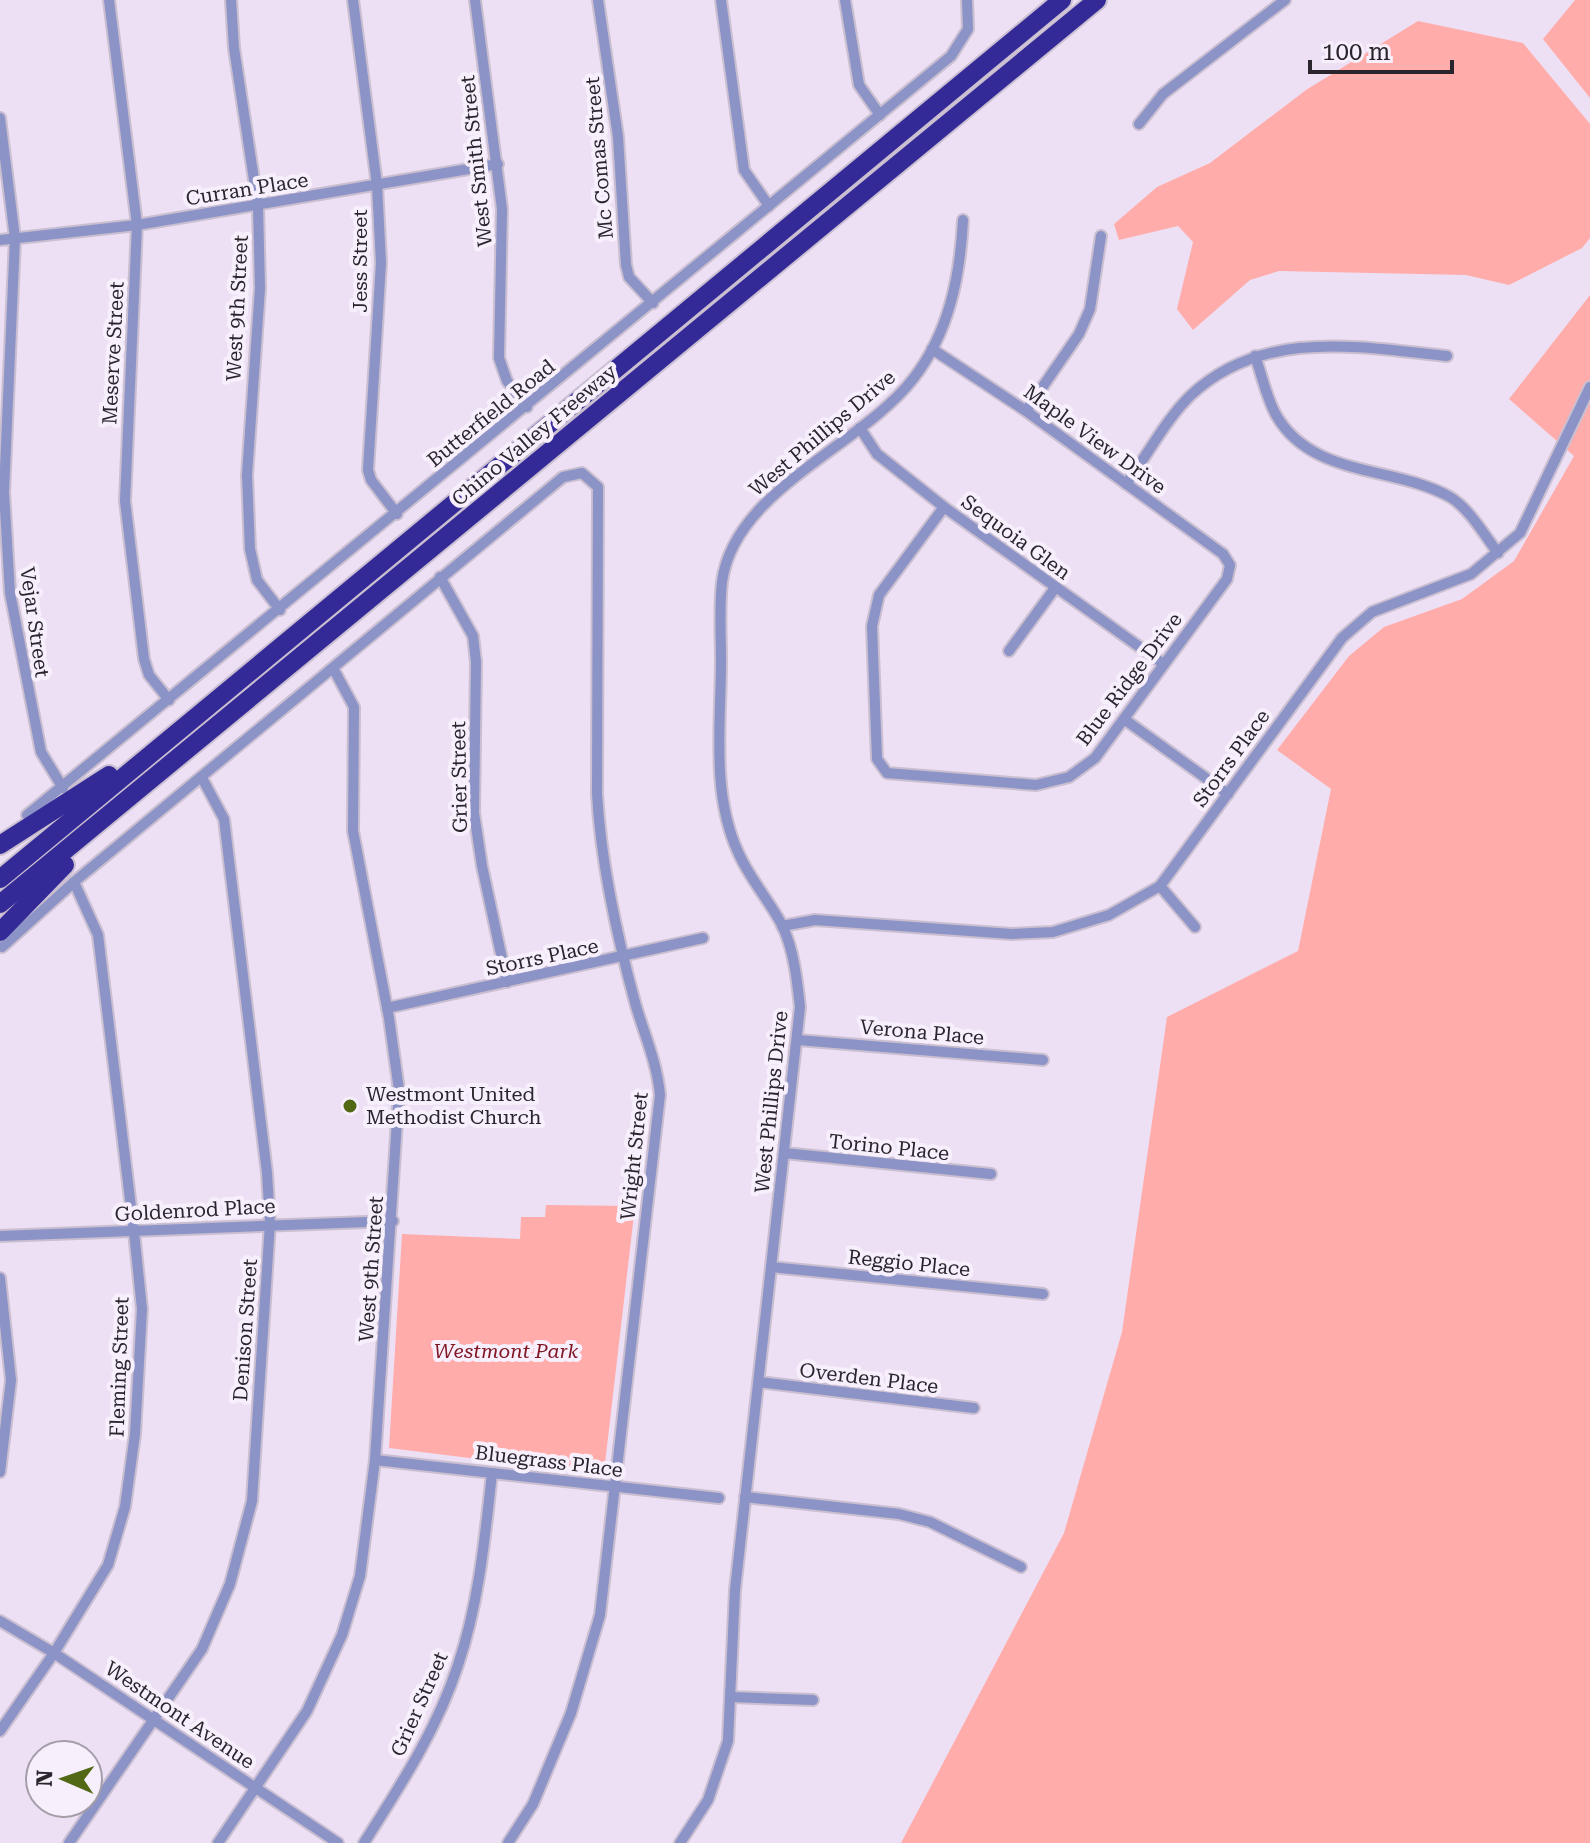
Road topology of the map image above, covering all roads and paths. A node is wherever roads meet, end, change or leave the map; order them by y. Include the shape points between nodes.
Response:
1 (109, 0) edge
2 (231, 0) edge
3 (353, 0) edge
4 (475, 0) edge
5 (598, 0) edge
6 (721, 0) edge
7 (845, 0) edge
8 (967, 0) edge
9 (1062, 0) edge
10 (1097, 0) edge
11 (1285, 0) edge
12 (880, 115) junction
13 (0, 118) edge
14 (1139, 124) dead end
15 (498, 164) junction
16 (377, 185) junction
17 (258, 206) junction
18 (769, 206) junction
19 (963, 220) dead end
20 (137, 225) junction
21 (1101, 236) dead end
22 (15, 238) junction
23 (0, 240) edge
24 (653, 303) junction
25 (932, 349) junction
26 (1255, 356) junction
27 (1447, 356) dead end
28 (1590, 387) edge
29 (527, 407) junction
30 (1026, 411) junction
31 (860, 428) junction
32 (1126, 484) junction
33 (944, 507) junction
34 (397, 514) junction
35 (1498, 553) junction
36 (1230, 565) joint
37 (440, 577) junction
38 (1055, 588) junction
39 (280, 610) junction
40 (1009, 651) dead end
41 (1162, 663) junction
42 (333, 668) junction
43 (169, 700) junction
44 (204, 710) junction
45 (1124, 719) junction
46 (167, 770) junction
47 (202, 778) junction
48 (63, 788) junction
49 (1228, 794) junction
50 (27, 815) dead end
51 (0, 845) edge
52 (0, 879) edge
53 (74, 882) junction
54 (1160, 886) junction
55 (0, 904) edge
56 (782, 926) junction
57 (1195, 927) dead end
58 (703, 938) dead end
59 (1, 940) edge
60 (624, 958) junction
61 (507, 982) junction
62 (387, 1008) junction
63 (798, 1040) junction
64 (1043, 1060) dead end
65 (784, 1153) junction
66 (991, 1174) dead end
67 (393, 1221) junction
68 (270, 1223) junction
69 (134, 1232) junction
70 (0, 1236) edge
71 (771, 1267) junction
72 (0, 1278) edge
73 (1043, 1294) dead end
74 (759, 1382) junction
75 (974, 1408) dead end
76 (375, 1460) junction
77 (0, 1472) edge
78 (492, 1473) junction
79 (615, 1488) junction
80 (745, 1497) junction
81 (719, 1498) dead end
82 (1021, 1567) dead end
83 (0, 1621) edge
84 (54, 1653) junction
85 (731, 1697) junction
86 (813, 1700) dead end
87 (153, 1720) junction
88 (0, 1731) edge
89 (255, 1788) junction
90 (682, 1842) edge
91 (69, 1843) edge
92 (218, 1843) edge
93 (338, 1843) edge
94 (364, 1843) edge
95 (508, 1843) edge

1 - 20 street, Meserve Street
2 - 17 street, West 9th Street
3 - 16 street, Jess Street
4 - 15 street, West Smith Street
5 - 24 street, Mc Comas Street via 618,137 626,265 629,277
6 - 18 street via 740,153 752,185
7 - 12 street via 859,85
8 - 12 street, Butterfield Road via 968,29 951,56
9 - 44 highway, Chino Valley Freeway
10 - 46 highway, Chino Valley Freeway
11 - 14 street via 1163,94
12 - 18 street, Butterfield Road
13 - 22 street, Vejar Street
15 - 16 street, Curran Place
15 - 29 street, West Smith Street via 503,260 499,358 507,381
16 - 17 street, Curran Place
16 - 34 street, Jess Street via 381,263 368,470
17 - 20 street, Curran Place
17 - 39 street, West 9th Street via 260,288 247,512 257,580
18 - 24 street, Butterfield Road
19 - 25 street, West Phillips Drive via 956,287
20 - 22 street, Curran Place
20 - 43 street, Meserve Street via 125,501 144,659 149,675
21 - 30 street via 1090,309
22 - 23 street, Curran Place
22 - 48 street, Vejar Street via 4,492 10,593 41,752
24 - 29 street, Butterfield Road
25 - 30 street, Maple View Drive
25 - 31 street, West Phillips Drive via 912,381
26 - 27 street via 1291,346
26 - 32 street via 1190,396
26 - 35 street via 1275,413 1301,444 1337,463 1454,499
28 - 35 street, Storrs Place via 1520,533
29 - 34 street, Butterfield Road
30 - 32 street, Maple View Drive
31 - 33 street, Sequoia Glen via 877,454
31 - 56 street, West Phillips Drive via 753,515 732,546 722,582 720,778 725,815 738,853
32 - 36 street, Maple View Drive via 1223,554
33 - 38 street, Sequoia Glen
33 - 45 street, Blue Ridge Drive via 879,595 872,626 877,759 887,773 1036,785 1069,777 1095,758
34 - 39 street, Butterfield Road
35 - 49 street, Storrs Place via 1471,574 1372,612 1342,638
36 - 41 street, Blue Ridge Drive via 1227,579
37 - 42 street
37 - 60 street, Wright Street via 563,477 575,473 598,487 597,794 600,838
37 - 61 street, Grier Street via 473,636 474,813
38 - 40 street
38 - 41 street, Sequoia Glen
39 - 43 street, Butterfield Road
41 - 45 street, Blue Ridge Drive
42 - 47 street
42 - 62 street, West 9th Street via 354,707 353,831
43 - 48 street, Butterfield Road
44 - 51 highway
44 - 52 highway, Chino Valley Freeway
45 - 49 street
46 - 55 highway, Chino Valley Freeway
46 - 59 highway via 53,877
47 - 53 street
47 - 68 street, Denison Street via 224,819
48 - 50 street, Butterfield Road
49 - 54 street, Storrs Place
53 - 59 street
53 - 69 street, Fleming Street via 98,935
54 - 56 street, Storrs Place via 1109,915 1053,932 1012,934 815,920
54 - 57 street
56 - 63 street, West Phillips Drive via 796,971
58 - 60 street, Storrs Place
60 - 61 street, Storrs Place
60 - 79 street, Wright Street via 657,1065 660,1095
61 - 62 street, Storrs Place
62 - 67 street, West 9th Street via 399,1090
63 - 64 street, Verona Place
63 - 65 street, West Phillips Drive
65 - 66 street, Torino Place
65 - 71 street, West Phillips Drive
67 - 68 street, Goldenrod Place
67 - 76 street, West 9th Street
68 - 69 street, Goldenrod Place
68 - 87 street, Denison Street via 252,1501 230,1584 202,1649
69 - 70 street, Goldenrod Place
69 - 84 street, Fleming Street via 142,1309 125,1507 108,1565
71 - 73 street, Reggio Place
71 - 74 street, West Phillips Drive
72 - 77 street via 11,1380
74 - 75 street, Overden Place
74 - 80 street, West Phillips Drive
76 - 78 street, Bluegrass Place
76 - 89 street, West 9th Street via 360,1576 342,1635 307,1711
78 - 79 street, Bluegrass Place
78 - 94 street, Grier Street via 481,1572 458,1665 421,1752
79 - 81 street, Bluegrass Place
79 - 95 street, Wright Street via 600,1615 571,1713 533,1804
80 - 82 street via 899,1514 930,1522
80 - 85 street, West Phillips Drive
83 - 84 street, Westmont Avenue
84 - 87 street, Westmont Avenue
84 - 88 street, Fleming Street
85 - 86 street
85 - 90 street, West Phillips Drive via 720,1772
87 - 89 street, Westmont Avenue
87 - 91 street, Denison Street
89 - 92 street, West 9th Street
89 - 93 street, Westmont Avenue

